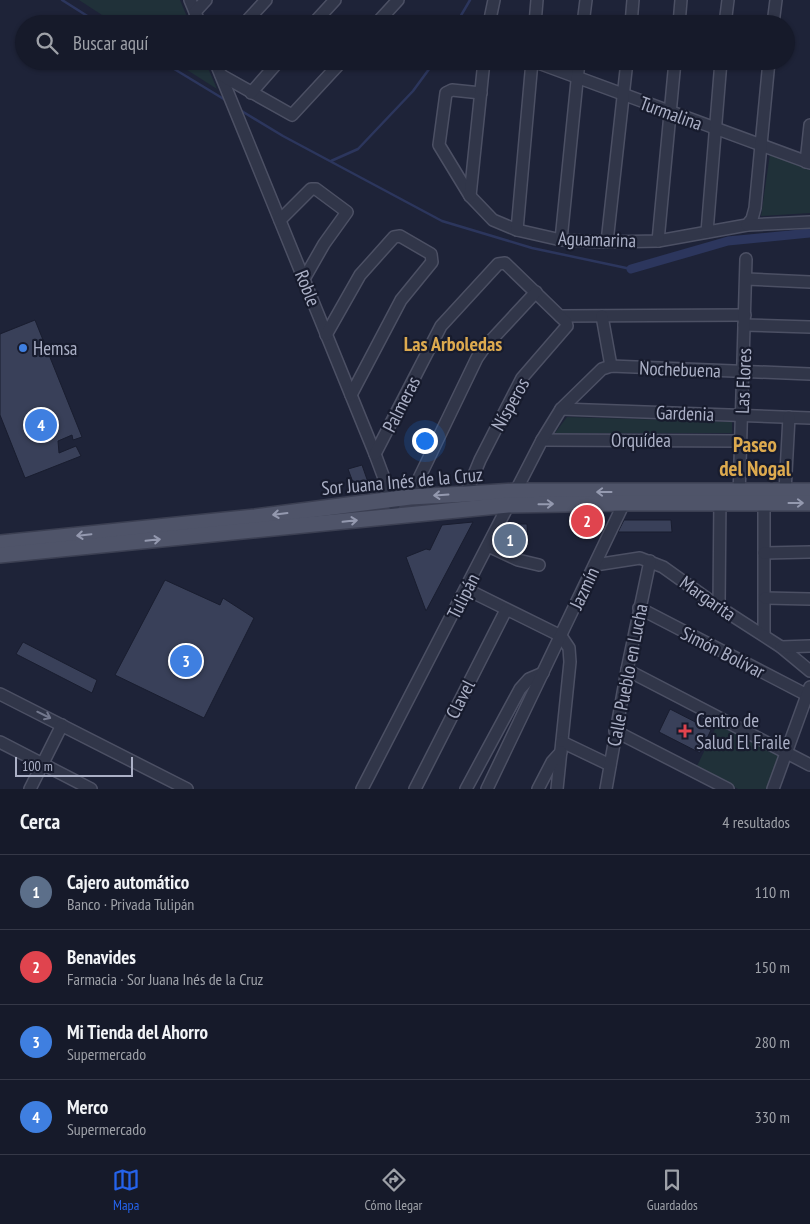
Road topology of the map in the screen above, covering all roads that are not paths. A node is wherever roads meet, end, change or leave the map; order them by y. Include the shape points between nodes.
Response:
1 (190, 0) edge
2 (206, 0) edge
3 (266, 0) edge
4 (335, 0) edge
5 (398, 0) edge
6 (494, 0) edge
7 (537, 0) edge
8 (586, 0) edge
9 (633, 0) edge
10 (681, 0) edge
11 (728, 0) edge
12 (776, 0) edge
13 (195, 12) junction
14 (196, 15) edge
15 (252, 15) edge
16 (321, 15) edge
17 (384, 15) edge
18 (491, 15) edge
19 (536, 15) edge
20 (584, 15) edge
21 (631, 15) edge
22 (680, 15) edge
23 (726, 15) edge
24 (774, 15) edge
25 (219, 70) edge
26 (271, 70) edge
27 (334, 70) edge
28 (483, 70) edge
29 (531, 70) edge
30 (557, 70) edge
31 (578, 70) edge
32 (626, 70) edge
33 (674, 70) edge
34 (720, 70) edge
35 (768, 70) edge
36 (221, 76) junction
37 (577, 77) junction
38 (251, 93) junction
39 (481, 93) junction
40 (623, 95) junction
41 (669, 112) junction
42 (810, 125) edge
43 (714, 128) junction
44 (760, 144) junction
45 (808, 162) edge
46 (470, 196) junction
47 (280, 220) junction
48 (810, 222) edge
49 (747, 225) junction
50 (517, 230) junction
51 (707, 232) junction
52 (562, 240) junction
53 (658, 241) junction
54 (607, 242) junction
55 (746, 259) dead end
56 (304, 279) junction
57 (746, 279) junction
58 (810, 282) edge
59 (536, 292) junction
60 (602, 316) junction
61 (563, 320) junction
62 (745, 320) junction
63 (810, 328) edge
64 (326, 335) junction
65 (611, 366) junction
66 (743, 371) junction
67 (810, 374) edge
68 (351, 395) junction
69 (560, 409) junction
70 (742, 415) junction
71 (789, 417) junction
72 (810, 418) edge
73 (542, 440) junction
74 (741, 441) junction
75 (375, 454) junction
76 (515, 491) junction
77 (785, 491) junction
78 (810, 491) edge
79 (466, 494) junction
80 (720, 497) junction
81 (739, 497) junction
82 (410, 498) junction
83 (579, 498) junction
84 (392, 500) junction
85 (764, 502) junction
86 (624, 503) junction
87 (810, 503) edge
88 (508, 505) junction
89 (398, 516) junction
90 (113, 538) junction
91 (0, 543) edge
92 (488, 546) junction
93 (764, 552) junction
94 (810, 552) edge
95 (0, 555) edge
96 (650, 561) junction
97 (539, 565) dead end
98 (595, 565) junction
99 (466, 589) junction
100 (765, 598) junction
101 (810, 599) edge
102 (719, 607) junction
103 (639, 608) junction
104 (506, 610) junction
105 (561, 636) junction
106 (764, 636) junction
107 (810, 646) edge
108 (781, 647) junction
109 (627, 670) junction
110 (810, 671) edge
111 (543, 673) junction
112 (808, 691) edge
113 (0, 694) edge
114 (62, 725) junction
115 (615, 731) junction
116 (0, 742) edge
117 (562, 747) junction
118 (786, 752) junction
119 (43, 764) junction
120 (610, 765) junction
121 (810, 765) edge
122 (30, 789) edge
123 (91, 789) edge
124 (187, 789) edge
125 (362, 789) edge
126 (415, 789) edge
127 (466, 789) edge
128 (487, 789) edge
129 (538, 789) edge
130 (557, 789) edge
131 (606, 789) edge
132 (728, 789) edge
133 (773, 789) edge

1 - 13 street
2 - 13 street
3 - 15 street
4 - 16 street
5 - 17 street
6 - 18 street
7 - 19 street
8 - 20 street
9 - 21 street
10 - 22 street
11 - 23 street
12 - 24 street
13 - 14 street
25 - 36 street, Roble
26 - 38 street
27 - 38 street via 292,115
28 - 39 street
29 - 50 street
30 - 37 street, Turmalina
31 - 37 street
32 - 40 street
33 - 41 street
34 - 43 street
35 - 44 street
36 - 38 street
36 - 47 street, Roble
37 - 40 street, Turmalina
37 - 52 street
39 - 46 street
39 - 46 street, Aguamarina via 452,90 446,93 439,145
40 - 41 street, Turmalina
40 - 54 street
41 - 43 street, Turmalina
41 - 53 street
42 - 45 street
43 - 44 street, Turmalina
43 - 51 street
44 - 45 street, Turmalina
44 - 49 street via 755,208
46 - 50 street, Aguamarina via 493,220
47 - 56 street, Roble
47 - 56 street via 312,189 347,212
48 - 49 street, Aguamarina
49 - 51 street, Aguamarina
50 - 52 street, Aguamarina
51 - 53 street, Aguamarina
52 - 54 street, Aguamarina
53 - 54 street, Aguamarina
55 - 57 street, Las Flores
56 - 64 street, Roble
57 - 58 street
57 - 62 street, Las Flores
59 - 61 street
59 - 75 street, Palmeras via 503,263 492,270 441,326
59 - 82 street via 477,358
60 - 61 street
60 - 62 street
60 - 65 street
61 - 79 street, Nísperos via 566,328 522,378
62 - 63 street
62 - 66 street, Las Flores
64 - 68 street, Roble
64 - 68 street via 366,268 394,237 400,236 433,256 432,262 401,300
65 - 66 street, Nochebuena
65 - 69 street, Tulipán via 602,369
66 - 67 street, Nochebuena
66 - 70 street, Las Flores
68 - 75 street, Roble
69 - 70 street, Gardenia
69 - 73 street, Tulipán
70 - 71 street, Gardenia
70 - 74 street, Las Flores
71 - 72 street, Gardenia
71 - 77 street
73 - 74 street, Orquídea
73 - 76 street, Tulipán
74 - 81 street, Las Flores
75 - 84 street, Roble
76 - 79 main road, Sor Juana Inés de la Cruz
76 - 83 main road, Sor Juana Inés de la Cruz
76 - 88 street, Tulipán
77 - 78 main road, Sor Juana Inés de la Cruz
77 - 81 main road, Sor Juana Inés de la Cruz
79 -> 82 main road, Sor Juana Inés de la Cruz
80 - 81 main road, Sor Juana Inés de la Cruz
80 -> 83 main road, Sor Juana Inés de la Cruz
80 - 86 main road, Sor Juana Inés de la Cruz
80 - 102 street
81 - 85 main road, Sor Juana Inés de la Cruz
82 - 84 main road, Sor Juana Inés de la Cruz
83 - 86 main road, Sor Juana Inés de la Cruz
88 -> 83 main road, Sor Juana Inés de la Cruz
84 - 89 street, Roble
84 -> 90 main road, Sor Juana Inés de la Cruz
85 -> 87 main road, Sor Juana Inés de la Cruz
85 - 93 street
86 - 98 street, Jazmín
88 - 89 main road, Sor Juana Inés de la Cruz
88 - 92 street, Tulipán
90 -> 89 main road, Sor Juana Inés de la Cruz
90 -> 91 main road, Sor Juana Inés de la Cruz
90 - 95 main road, Sor Juana Inés de la Cruz
92 - 97 street via 518,560
92 - 99 street, Tulipán
93 - 94 street
93 - 100 street
96 - 98 street, Margarita via 631,558
96 - 102 street, Margarita
96 - 103 street, Calle Pueblo en Lucha
98 - 105 street, Jazmín
99 - 104 street
99 - 125 street, Tulipán
100 - 101 street
100 - 106 street
102 - 106 street, Margarita
103 - 109 street, Calle Pueblo en Lucha
103 - 112 street, Simón Bolívar
104 - 105 street
104 - 126 street, Clavel
105 - 111 street, Jazmín
105 - 117 street via 570,653
106 - 108 street, Margarita
107 - 108 street
108 - 110 street, Margarita
109 - 115 street, Calle Pueblo en Lucha
109 - 118 street
111 - 127 street via 529,679 520,689
111 - 128 street, Jazmín
112 - 118 street
113 -> 114 street
114 - 119 street
114 - 124 street
115 - 120 street, Calle Pueblo en Lucha
115 - 132 street
116 - 119 street
117 - 120 street
117 - 129 street
117 - 130 street
118 - 121 street
118 - 133 street
119 - 122 street
119 - 123 street
120 - 131 street, Calle Pueblo en Lucha

